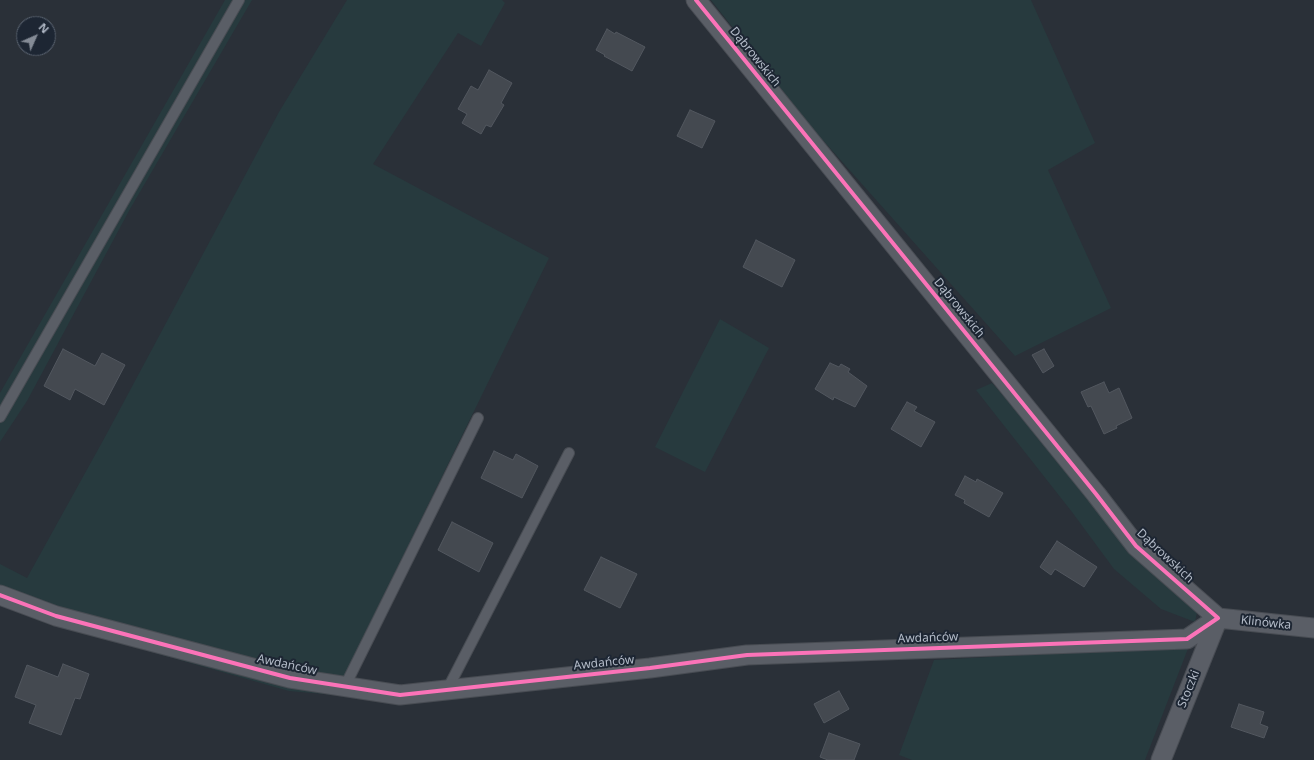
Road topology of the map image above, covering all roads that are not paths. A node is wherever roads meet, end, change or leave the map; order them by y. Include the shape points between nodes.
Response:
1 (239, 0) edge
2 (696, 0) edge
3 (0, 417) edge
4 (478, 418) dead end
5 (569, 453) dead end
6 (0, 596) edge
7 (1218, 618) junction
8 (1314, 628) edge
9 (345, 686) junction
10 (447, 690) junction
11 (1161, 760) edge

1 - 3 lane
2 - 7 street, Dąbrowskich via 1136,546
4 - 9 lane
5 - 10 lane
6 - 9 street, Awdańców via 63,618 290,678
7 - 8 street, Klinówka
7 - 10 street, Awdańców via 1187,639 747,656
7 - 11 street, Stoczki
9 - 10 street, Awdańców via 400,695

